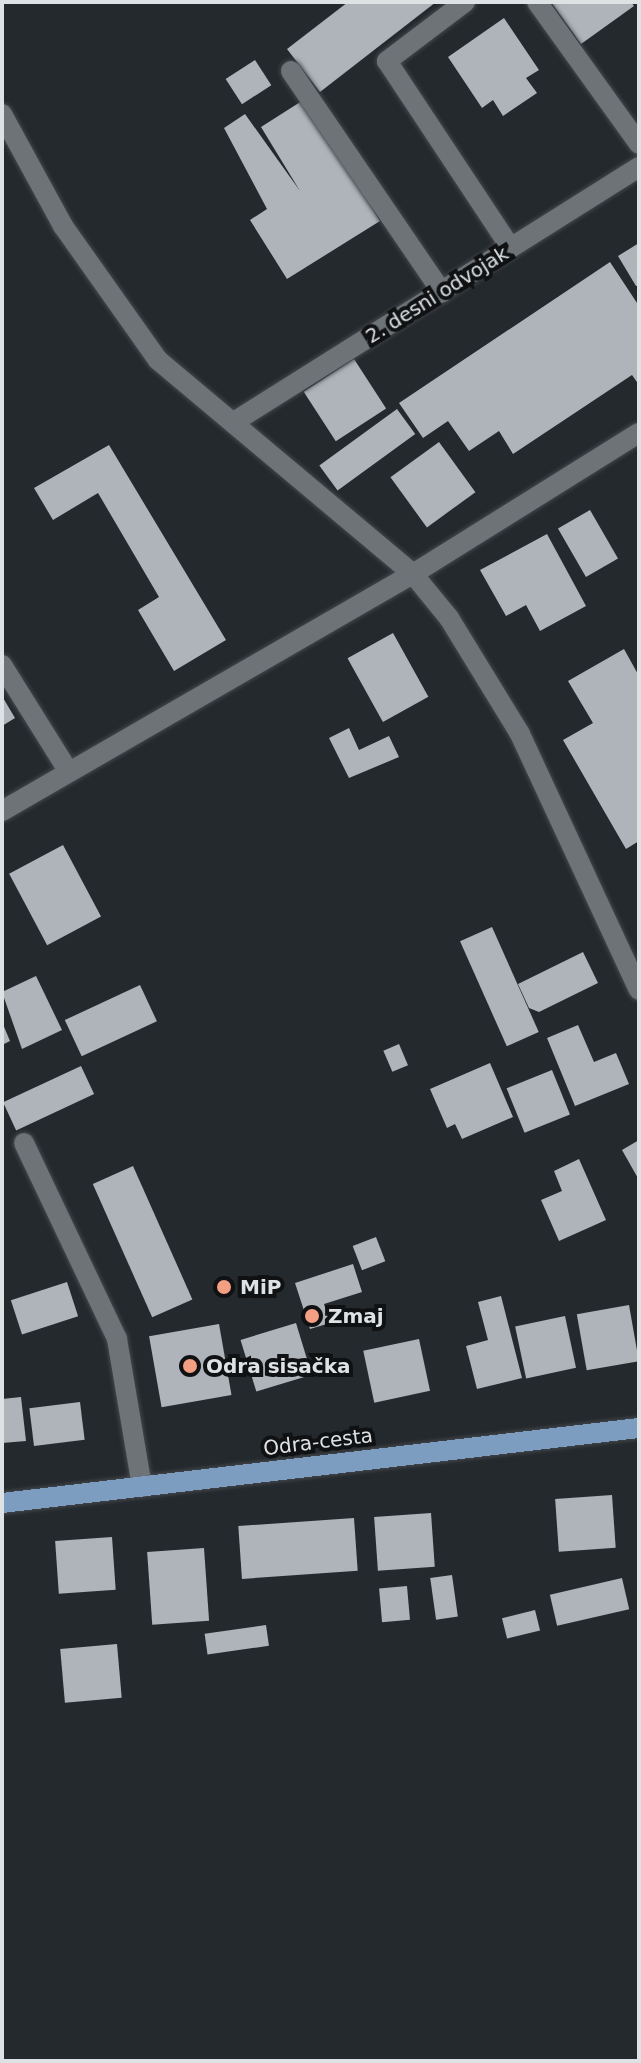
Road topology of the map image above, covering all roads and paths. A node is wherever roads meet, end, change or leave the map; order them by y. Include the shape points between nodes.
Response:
1 (465, 2) edge
2 (537, 2) edge
3 (291, 71) dead end
4 (2, 114) edge
5 (639, 144) edge
6 (639, 167) edge
7 (511, 248) junction
8 (442, 292) junction
9 (234, 422) junction
10 (639, 433) edge
11 (413, 574) junction
12 (2, 665) edge
13 (67, 769) junction
14 (2, 811) edge
15 (639, 990) edge
16 (24, 1143) dead end
17 (639, 1428) edge
18 (142, 1487) junction
19 (2, 1503) edge

1 - 7 street via 387,61
2 - 5 street
3 - 8 street
4 - 9 street via 122,315 158,360
6 - 7 street, 2. desni odvojak
7 - 8 street, 2. desni odvojak
8 - 9 street, 2. desni odvojak
9 - 11 street
10 - 11 street
11 - 13 street
11 - 15 street via 479,661 520,734
12 - 13 street
13 - 14 street
16 - 18 street via 117,1339
17 - 18 main road, Odra-cesta
18 - 19 main road, Odra-cesta

